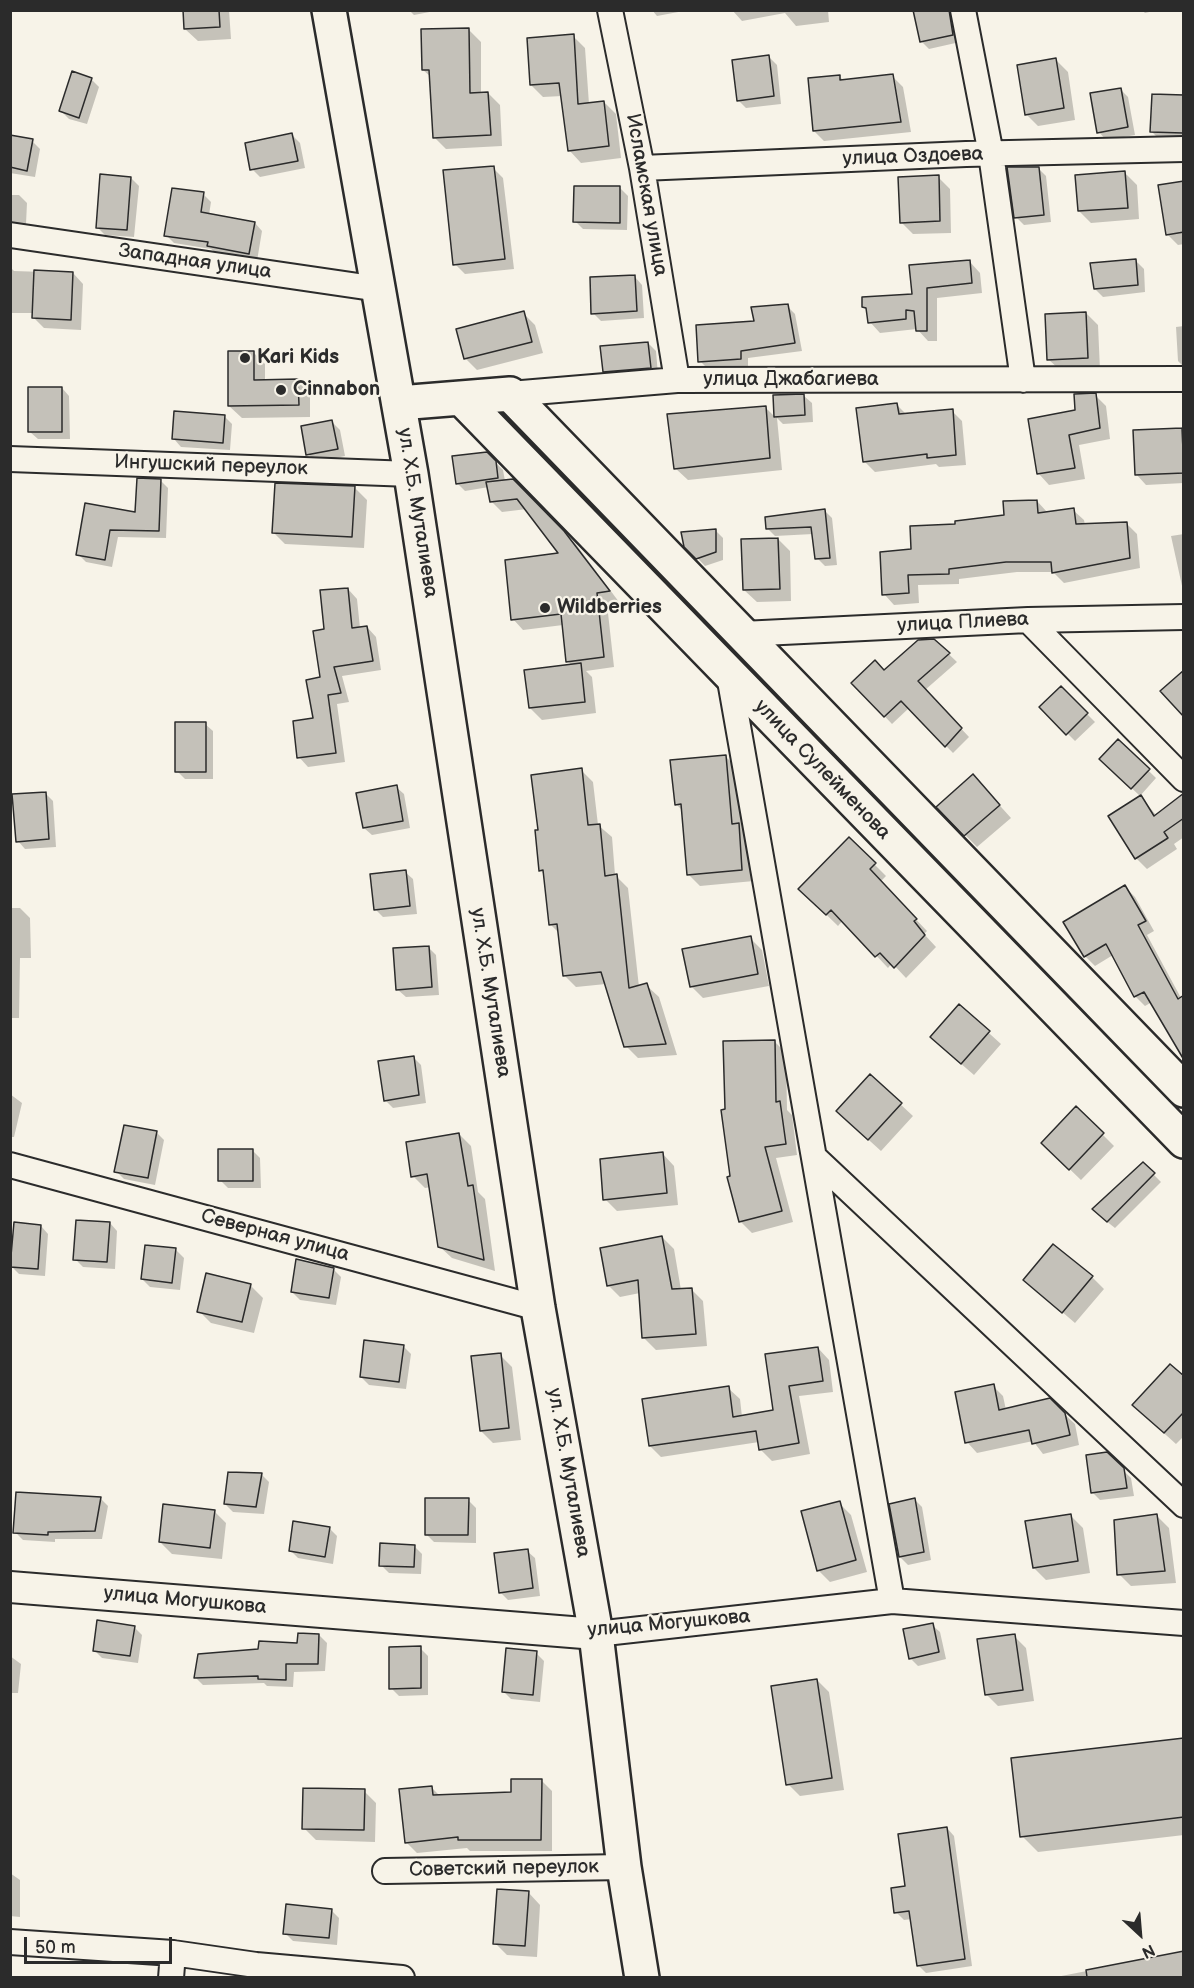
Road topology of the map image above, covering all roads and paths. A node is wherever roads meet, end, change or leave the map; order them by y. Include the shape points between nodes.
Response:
1 (329, 10) edge
2 (610, 10) edge
3 (963, 10) edge
4 (1184, 149) edge
5 (991, 154) junction
6 (642, 168) junction
7 (10, 234) edge
8 (379, 289) junction
9 (1184, 379) edge
10 (677, 380) junction
11 (1023, 380) junction
12 (510, 394) junction
13 (461, 398) junction
14 (399, 403) junction
15 (10, 459) edge
16 (411, 474) junction
17 (1184, 617) edge
18 (1028, 620) junction
19 (742, 634) junction
20 (729, 675) junction
21 (1184, 779) edge
22 (1184, 1090) edge
23 (1184, 1141) edge
24 (814, 1157) junction
25 (10, 1165) edge
26 (538, 1308) junction
27 (1184, 1505) edge
28 (10, 1587) edge
29 (892, 1601) junction
30 (1184, 1623) edge
31 (596, 1634) junction
32 (624, 1867) junction
33 (385, 1870) dead end
34 (10, 1942) edge
35 (173, 1953) junction
36 (171, 1977) edge
37 (402, 1977) edge
38 (642, 1977) edge

1 - 8 main road, ул. Х.Б. Муталиева
2 - 6 street, Исламская улица
3 - 5 street
4 - 5 street, улица Оздоева
5 - 6 street, улица Оздоева
5 - 11 street
6 - 10 street, Исламская улица
7 - 8 street, Западная улица
8 - 14 main road, ул. Х.Б. Муталиева
9 - 11 street, улица Джабагиева
10 - 11 street, улица Джабагиева
10 - 12 street, улица Джабагиева
12 - 13 main road, улица Джабагиева
12 - 19 main road, улица Сулейменова
13 - 14 main road, улица Джабагиева
13 - 20 main road, улица Сулейменова
14 - 16 main road, ул. Х.Б. Муталиева
15 - 16 street, Ингушский переулок
16 - 26 main road, ул. Х.Б. Муталиева
17 - 18 street, улица Плиева
18 - 19 street, улица Плиева
18 - 21 street
19 - 22 main road, улица Сулейменова
20 - 23 main road, улица Сулейменова
20 - 24 street
24 - 27 street
24 - 29 street
25 - 26 street, Северная улица
26 - 31 main road, ул. Х.Б. Муталиева
28 - 31 street, улица Могушкова
29 - 30 street, улица Могушкова
29 - 31 street, улица Могушкова
31 - 32 main road, ул. Х.Б. Муталиева
32 - 33 street, Советский переулок
32 - 38 main road, ул. Х.Б. Муталиева
34 - 35 street
35 - 36 street
35 - 37 street via 256,1965

